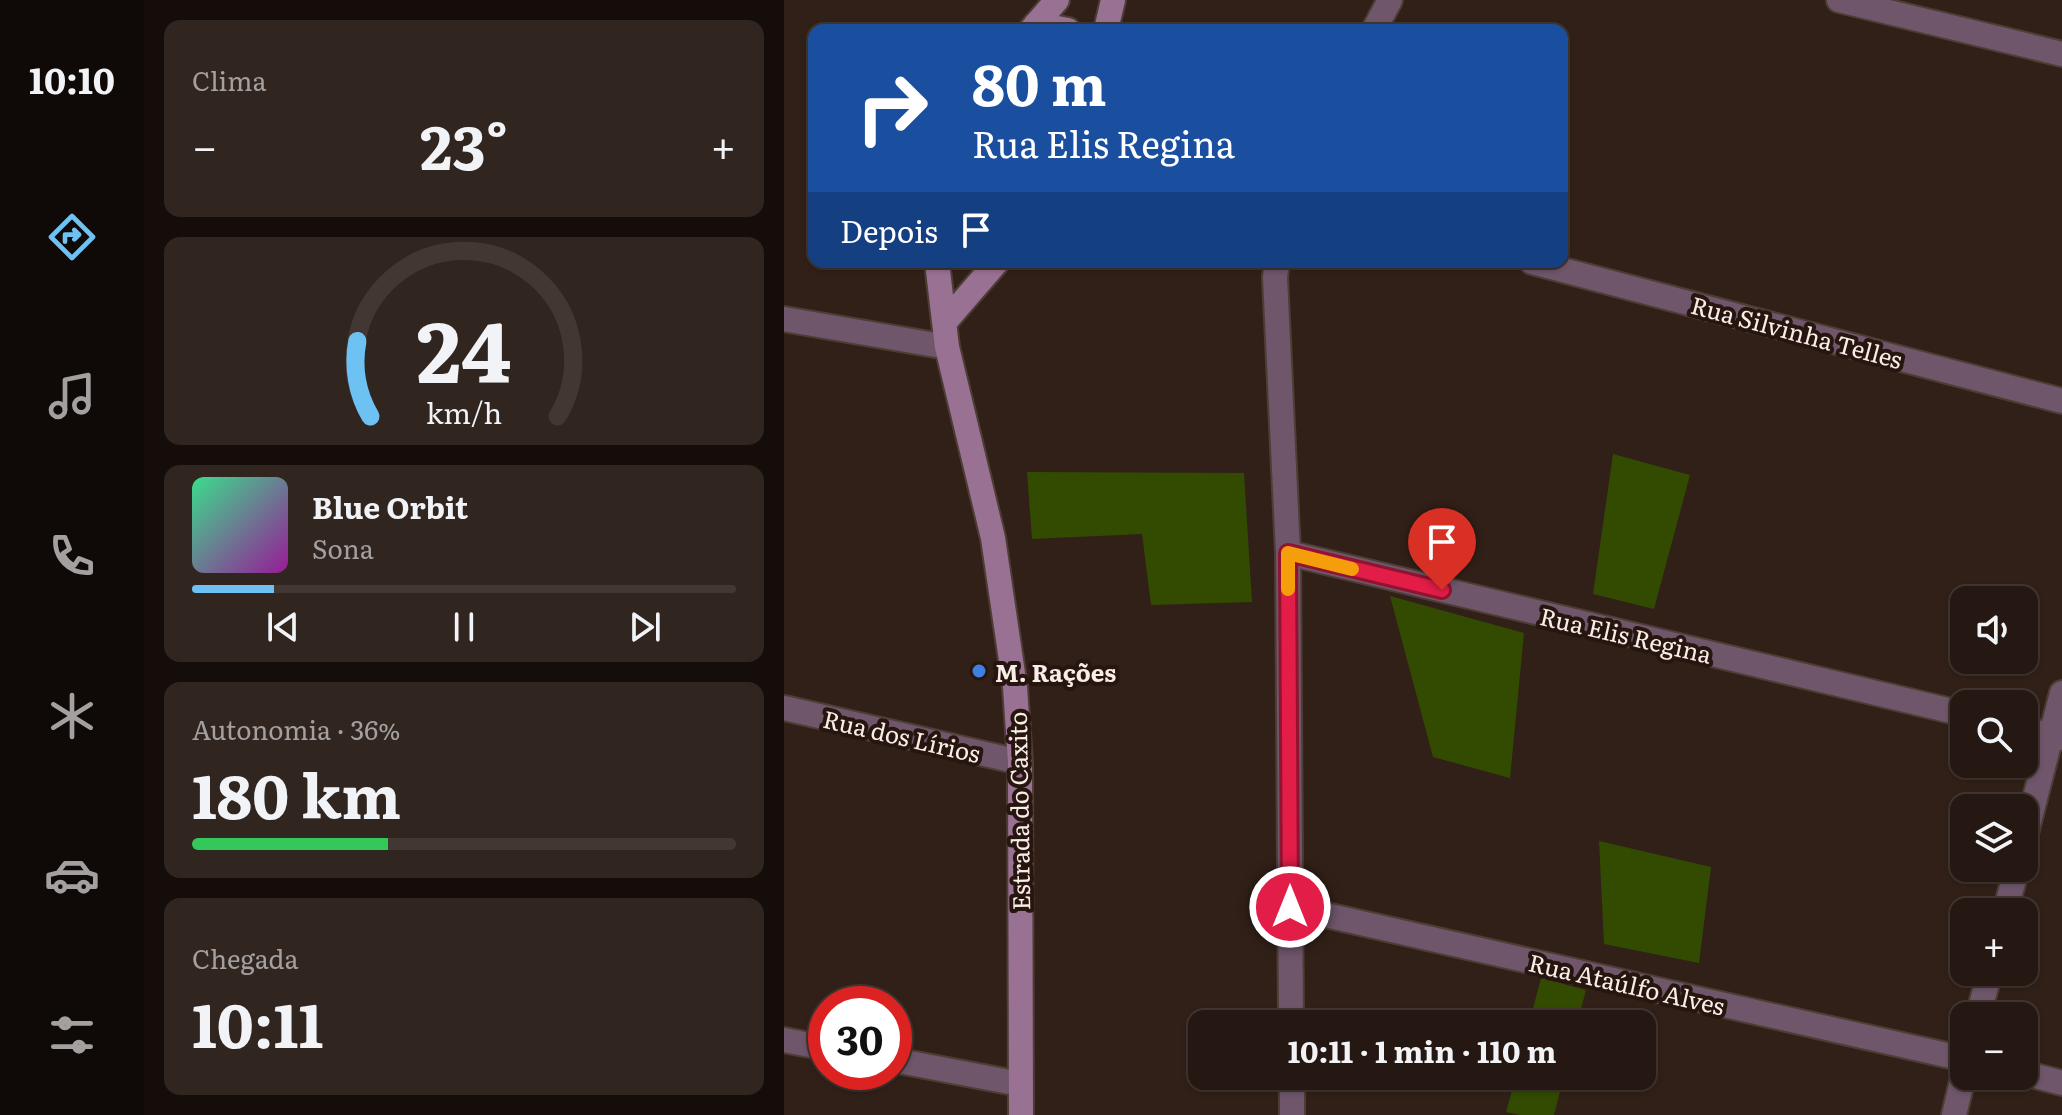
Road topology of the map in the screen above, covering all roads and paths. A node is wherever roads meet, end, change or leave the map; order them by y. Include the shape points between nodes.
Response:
1 (1057, 0) edge
2 (1113, 0) edge
3 (1390, 0) edge
4 (1839, 0) edge
5 (1036, 24) edge
6 (1107, 24) edge
7 (1377, 24) edge
8 (2062, 54) edge
9 (938, 268) edge
10 (992, 268) edge
11 (1276, 268) edge
12 (1555, 268) edge
13 (784, 319) edge
14 (945, 322) junction
15 (947, 347) junction
16 (2062, 401) edge
17 (1288, 553) junction
18 (2062, 693) edge
19 (784, 708) edge
20 (1950, 711) edge
21 (2057, 736) edge
22 (1020, 762) junction
23 (2038, 796) edge
24 (1290, 907) junction
25 (1291, 1010) edge
26 (784, 1040) edge
27 (808, 1045) edge
28 (1950, 1056) edge
29 (912, 1063) edge
30 (2038, 1077) edge
31 (2062, 1083) edge
32 (1020, 1084) junction
33 (1292, 1090) edge
34 (1960, 1090) edge
35 (1021, 1115) edge
36 (1292, 1115) edge
37 (1954, 1115) edge

1 - 5 main road
2 - 6 main road
3 - 7 street
4 - 8 street
9 - 14 main road, Estrada do Caxito
10 - 14 main road
11 - 17 street
12 - 16 street, Rua Silvinha Telles
13 - 15 street
14 - 15 main road, Estrada do Caxito
15 - 22 main road, Estrada do Caxito via 993,538 1015,687
17 - 20 street, Rua Elis Regina
17 - 24 street
18 - 21 street
19 - 22 street, Rua dos Lírios
21 - 23 street
22 - 32 main road, Estrada do Caxito
24 - 25 street
24 - 28 street, Rua Ataúlfo Alves
26 - 27 street
29 - 32 street
30 - 31 street
32 - 35 main road, Estrada do Caxito
33 - 36 street
34 - 37 street

